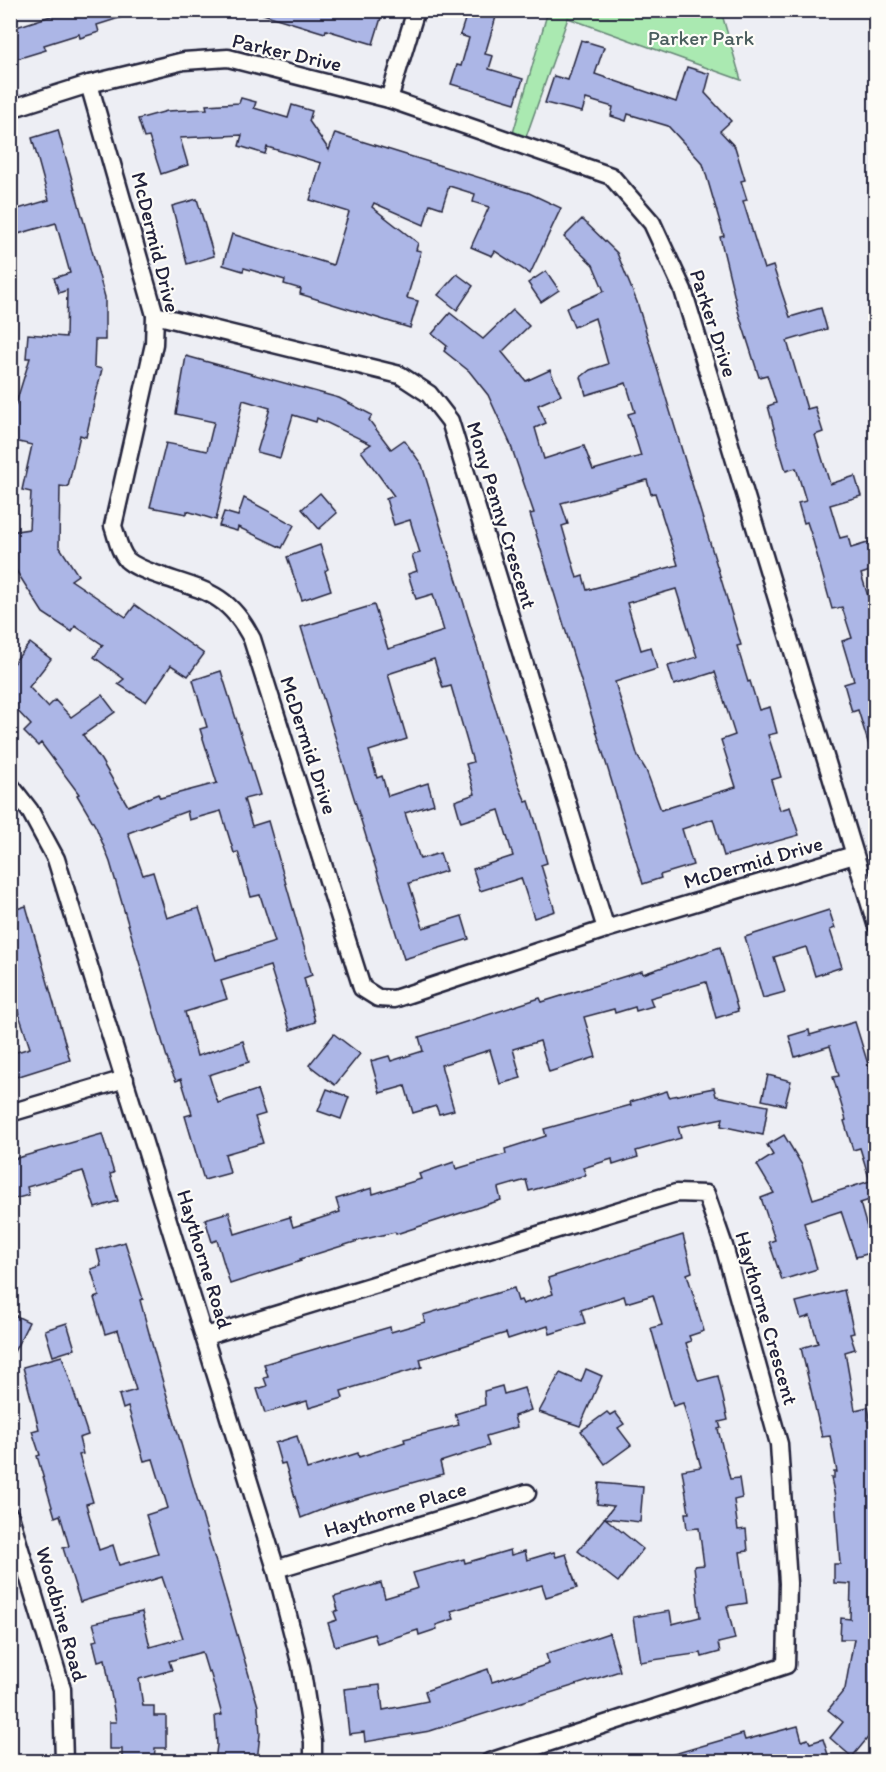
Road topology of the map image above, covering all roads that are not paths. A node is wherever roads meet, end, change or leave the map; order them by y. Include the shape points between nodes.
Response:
1 (417, 10) edge
2 (89, 84) junction
3 (389, 99) junction
4 (10, 109) edge
5 (155, 315) junction
6 (10, 785) edge
7 (854, 855) junction
8 (876, 924) edge
9 (606, 929) junction
10 (125, 1079) junction
11 (10, 1113) edge
12 (206, 1336) junction
13 (527, 1493) dead end
14 (10, 1516) edge
15 (276, 1569) junction
16 (64, 1761) edge
17 (313, 1761) edge
18 (489, 1761) edge

1 - 3 street
2 - 3 street, Parker Drive via 184,61 228,58
2 - 4 street, Parker Drive
2 - 5 street, McDermid Drive
3 - 7 street, Parker Drive via 611,176 652,223 683,290
5 - 9 street, Mony Penny Crescent via 400,375 429,394 450,422
5 - 9 street, McDermid Drive via 153,344 113,526 128,560 145,570 209,592 227,602 242,618 252,639 362,988 378,998 394,999
6 - 10 street, Haythorne Road via 30,811 56,859
7 - 8 street, Parker Drive
7 - 9 street, McDermid Drive
10 - 11 street
10 - 12 street, Haythorne Road
12 - 15 street, Haythorne Road
12 - 18 street, Haythorne Crescent via 676,1193 706,1194 779,1444 788,1583 786,1665
13 - 15 street, Haythorne Place
14 - 16 street, Woodbine Road via 62,1689
15 - 17 street, Haythorne Road via 301,1666

